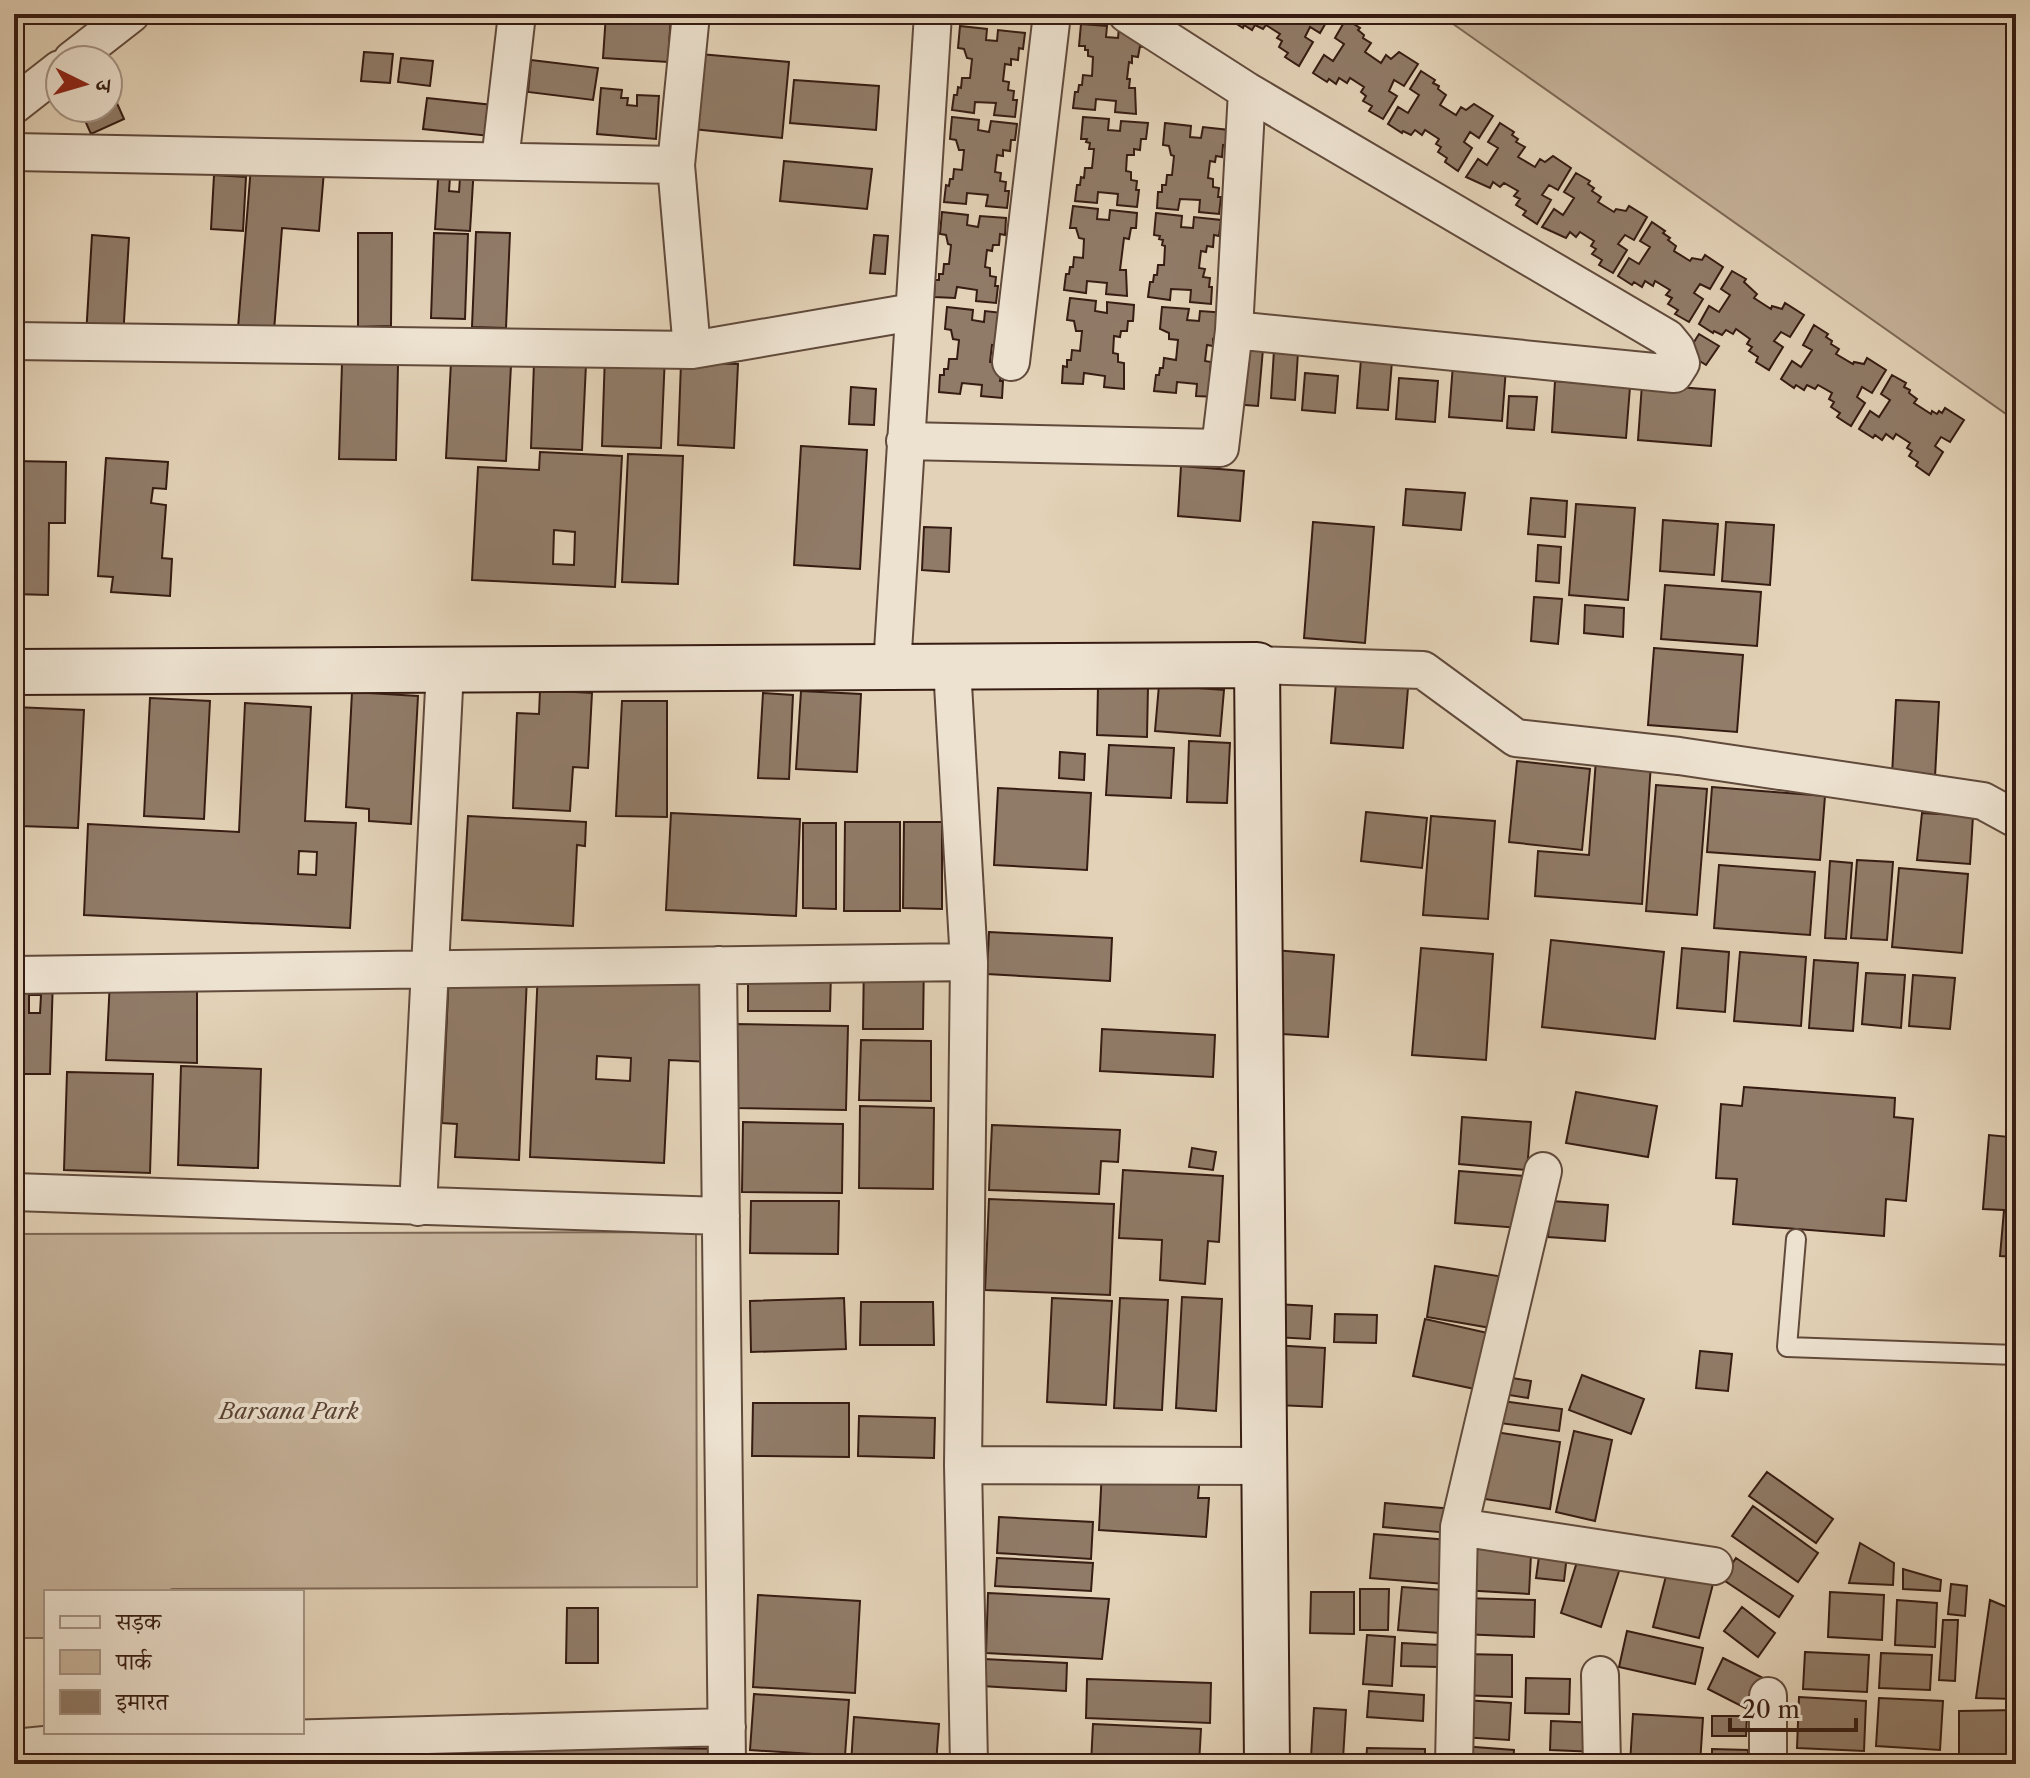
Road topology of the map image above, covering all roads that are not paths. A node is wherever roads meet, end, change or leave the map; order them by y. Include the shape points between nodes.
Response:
1 (131, 14) edge
2 (517, 14) edge
3 (691, 14) edge
4 (933, 14) edge
5 (1052, 14) edge
6 (1127, 14) edge
7 (93, 44) edge
8 (44, 82) edge
9 (1247, 91) junction
10 (14, 105) edge
11 (14, 152) edge
12 (500, 161) junction
13 (676, 165) junction
14 (913, 312) junction
15 (1234, 330) junction
16 (14, 341) edge
17 (692, 350) junction
18 (1011, 362) dead end
19 (905, 441) junction
20 (1257, 665) junction
21 (892, 667) junction
22 (952, 667) junction
23 (445, 669) junction
24 (14, 672) edge
25 (2016, 819) edge
26 (969, 962) junction
27 (718, 965) junction
28 (429, 969) junction
29 (14, 975) edge
30 (1543, 1171) dead end
31 (14, 1192) edge
32 (418, 1207) junction
33 (721, 1216) junction
34 (1796, 1239) dead end
35 (2016, 1355) edge
36 (963, 1465) junction
37 (1264, 1466) junction
38 (1459, 1527) junction
39 (1714, 1566) dead end
40 (1600, 1675) dead end
41 (1768, 1696) dead end
42 (727, 1727) junction
43 (14, 1748) edge
44 (75, 1753) edge
45 (727, 1764) edge
46 (969, 1764) edge
47 (1267, 1764) edge
48 (1454, 1764) edge
49 (1602, 1764) edge
50 (1768, 1764) edge

1 - 7 street
2 - 12 street
3 - 13 street
4 - 14 street
5 - 18 street
6 - 9 street
8 - 10 street
9 - 15 street
9 - 15 street via 1667,338 1681,363 1674,374
11 - 12 street
12 - 13 street
13 - 17 street
14 - 17 street
14 - 19 street
15 - 19 street via 1220,448
16 - 17 street
19 - 21 street
20 - 22 street
20 - 25 street via 1423,670 1516,738 1983,801
20 - 37 street
21 - 22 street
21 - 23 street
22 - 26 street
23 - 24 street
23 - 28 street
26 - 27 street
26 - 36 street
27 - 28 street
27 - 33 street
28 - 29 street
28 - 32 street
30 - 38 street
31 - 32 street
32 - 33 street
33 - 42 street
34 - 35 lane via 1787,1347
36 - 37 street
36 - 46 street
37 - 47 street
38 - 39 street
38 - 48 street
40 - 49 street
41 - 50 street
42 - 44 street via 172,1742
42 - 45 street
43 - 44 street

